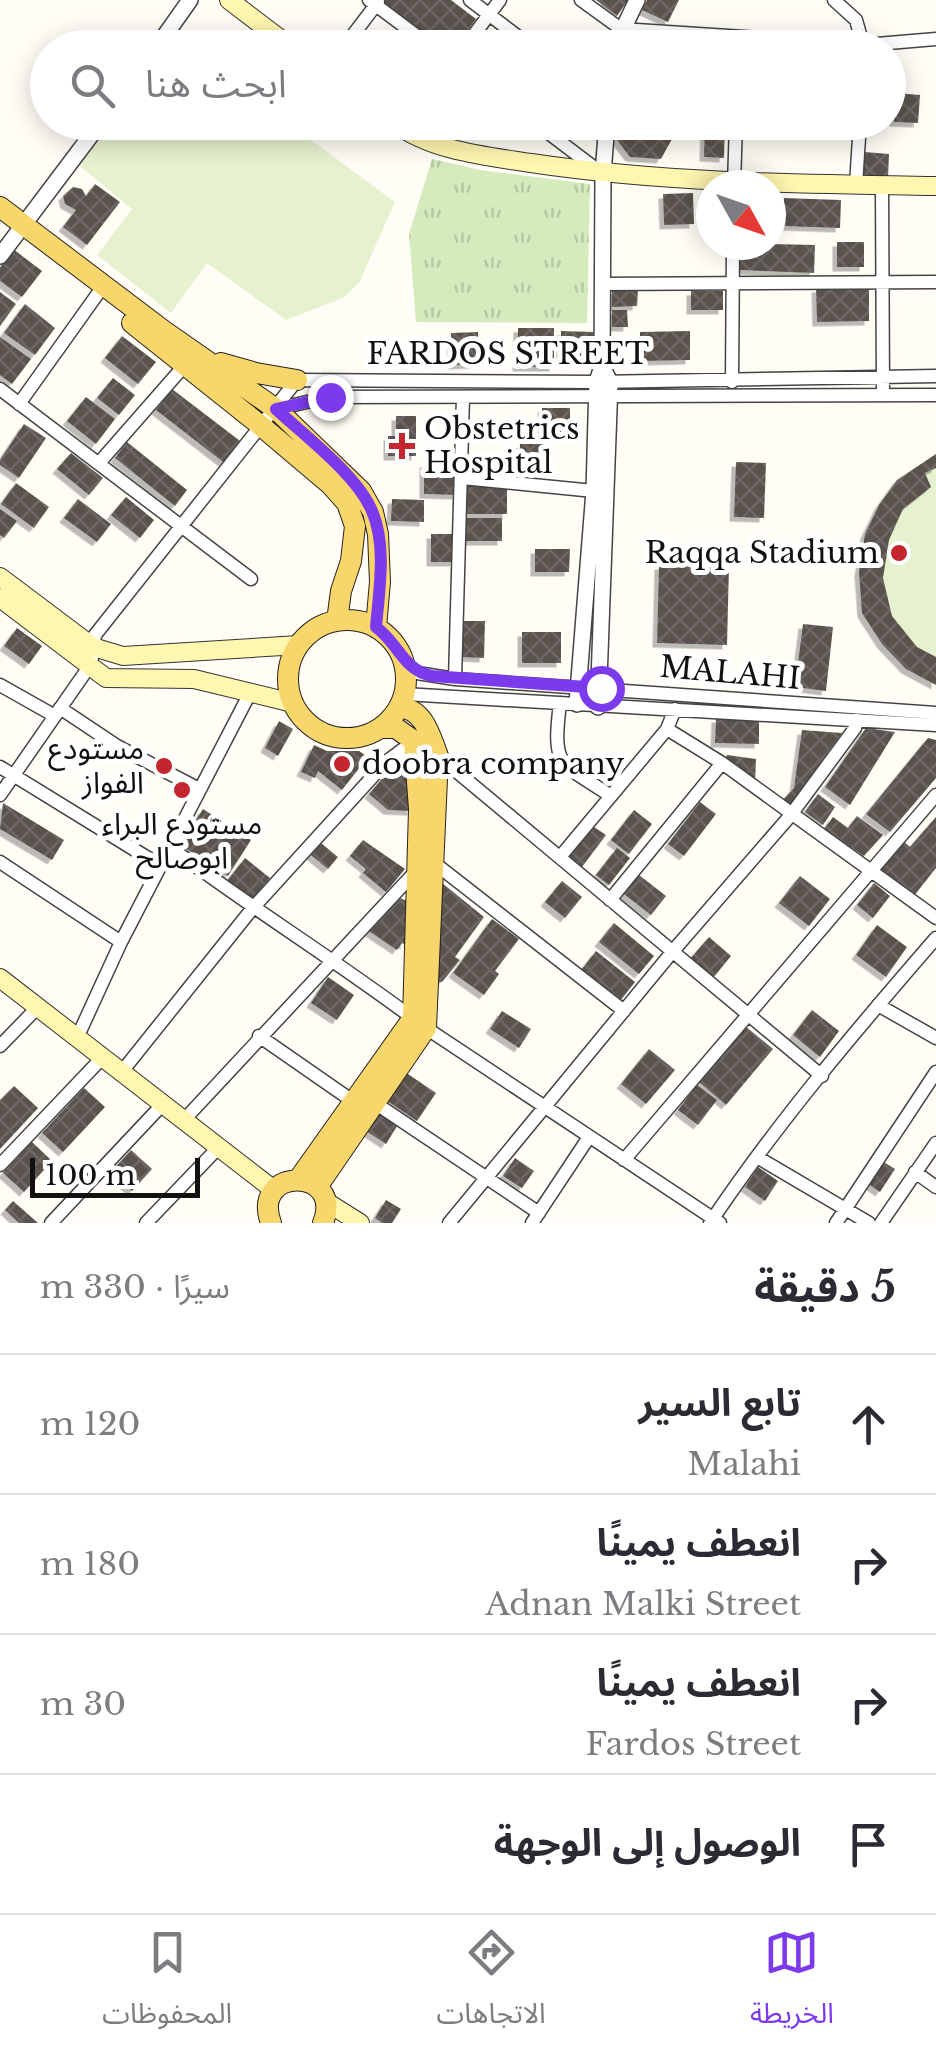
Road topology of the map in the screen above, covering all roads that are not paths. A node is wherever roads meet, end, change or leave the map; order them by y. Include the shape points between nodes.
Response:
1 (190, 0) edge
2 (229, 0) edge
3 (470, 0) edge
4 (500, 0) edge
5 (581, 0) edge
6 (637, 0) edge
7 (834, 0) edge
8 (375, 2) edge
9 (489, 14) junction
10 (621, 29) junction
11 (169, 30) edge
12 (268, 30) edge
13 (356, 30) edge
14 (410, 30) edge
15 (477, 30) edge
16 (510, 30) edge
17 (630, 30) edge
18 (859, 30) edge
19 (936, 38) edge
20 (906, 41) edge
21 (88, 140) edge
22 (435, 140) edge
23 (558, 140) edge
24 (606, 140) edge
25 (735, 140) edge
26 (859, 140) edge
27 (734, 170) edge
28 (603, 174) junction
29 (696, 181) edge
30 (786, 184) edge
31 (856, 184) junction
32 (882, 185) junction
33 (936, 186) edge
34 (0, 207) edge
35 (0, 221) edge
36 (21, 230) junction
37 (0, 256) edge
38 (733, 260) edge
39 (936, 282) edge
40 (882, 283) junction
41 (602, 284) junction
42 (733, 286) junction
43 (100, 289) junction
44 (194, 362) junction
45 (881, 376) junction
46 (936, 376) edge
47 (732, 378) junction
48 (297, 380) junction
49 (603, 385) junction
50 (0, 390) edge
51 (884, 395) junction
52 (936, 395) edge
53 (463, 397) junction
54 (732, 397) junction
55 (20, 404) junction
56 (276, 409) junction
57 (260, 426) junction
58 (99, 463) junction
59 (462, 478) junction
60 (594, 491) junction
61 (180, 525) junction
62 (0, 577) edge
63 (252, 579) dead end
64 (0, 598) edge
65 (337, 621) junction
66 (376, 627) junction
67 (299, 645) junction
68 (92, 655) junction
69 (404, 662) junction
70 (455, 679) junction
71 (0, 685) edge
72 (580, 686) junction
73 (601, 688) junction
74 (250, 693) junction
75 (401, 701) junction
76 (294, 703) junction
77 (569, 704) junction
78 (598, 707) junction
79 (676, 709) junction
80 (57, 712) junction
81 (936, 713) edge
82 (858, 720) junction
83 (936, 725) edge
84 (381, 728) junction
85 (667, 730) junction
86 (414, 741) junction
87 (438, 756) junction
88 (722, 763) junction
89 (0, 767) edge
90 (14, 776) junction
91 (199, 789) junction
92 (0, 795) edge
93 (611, 796) junction
94 (936, 796) edge
95 (427, 809) junction
96 (790, 816) junction
97 (171, 848) junction
98 (560, 857) junction
99 (0, 862) edge
100 (160, 866) junction
101 (425, 866) junction
102 (870, 870) junction
103 (610, 900) junction
104 (252, 909) junction
105 (936, 918) edge
106 (936, 938) edge
107 (121, 942) junction
108 (673, 951) junction
109 (332, 960) junction
110 (0, 978) edge
111 (878, 1005) junction
112 (38, 1007) junction
113 (624, 1012) junction
114 (748, 1013) junction
115 (419, 1023) junction
116 (259, 1036) junction
117 (77, 1038) junction
118 (936, 1038) edge
119 (0, 1046) edge
120 (102, 1058) junction
121 (936, 1072) edge
122 (120, 1074) junction
123 (822, 1076) junction
124 (364, 1102) junction
125 (162, 1104) junction
126 (544, 1107) junction
127 (183, 1121) junction
128 (589, 1137) junction
129 (936, 1143) edge
130 (218, 1148) junction
131 (757, 1157) junction
132 (624, 1160) junction
133 (0, 1165) edge
134 (916, 1172) junction
135 (486, 1178) junction
136 (936, 1187) edge
137 (274, 1190) junction
138 (319, 1206) edge
139 (846, 1208) junction
140 (536, 1218) edge
141 (714, 1221) edge
142 (51, 1223) edge
143 (146, 1223) edge
144 (272, 1223) edge
145 (360, 1223) edge
146 (449, 1223) edge
147 (836, 1223) edge
148 (868, 1223) edge
149 (881, 1223) edge

1 - 11 street
2 - 12 main road
3 - 9 street
4 - 9 street
5 - 10 street
6 - 10 street
7 - 18 street
8 - 13 street
8 - 14 street
9 - 15 street
9 - 16 street
10 - 17 street
19 - 20 street
21 - 36 street
22 - 28 main road via 466,153
23 - 28 street
24 - 28 street
25 - 27 street
26 - 31 street
28 - 29 main road
28 - 41 street
30 - 31 main road
31 - 32 main road
32 - 33 main road
32 - 40 street
34 - 36 main road
35 - 36 main road
36 - 37 street
36 - 43 main road
38 - 42 street
39 - 40 street
40 - 42 street
40 - 45 street
41 - 42 street
41 - 49 street
42 - 47 street
43 - 44 main road
43 - 55 street
44 - 48 main road
44 - 56 main road
44 - 57 main road
44 - 58 street
45 - 46 street, FARDOS STREET
45 - 47 street, FARDOS STREET
45 - 51 street
47 - 49 street, FARDOS STREET
47 - 54 street
48 - 49 street, FARDOS STREET
48 - 56 street
49 - 53 street, FARDOS STREET
49 - 54 street, FARDOS STREET
49 - 60 street
49 - 73 street
50 - 55 street
51 - 52 street, FARDOS STREET
51 - 54 street, FARDOS STREET
53 - 56 street, FARDOS STREET via 330,397
53 - 59 street
55 - 58 street
56 - 57 street
56 - 66 main road via 361,491 373,512 380,582
57 - 61 street
57 - 65 main road via 347,503 352,561
58 - 61 street
59 - 60 street
59 - 70 street
60 - 72 street
61 - 63 street
61 - 68 street via 95,635
62 - 68 main road
64 - 68 main road
65 - 66 main road
65 - 67 main road
66 - 69 main road
67 - 68 main road
67 - 76 main road via 288,673
68 - 74 main road via 106,678 194,679
68 - 80 street
69 - 70 street, MALAHI via 418,673
69 - 75 main road
70 - 72 street, MALAHI
71 - 80 street
72 - 73 street, MALAHI
72 - 77 street
73 - 78 street
73 - 81 street, MALAHI
74 - 76 main road
74 - 91 street
75 - 77 street, MALAHI
75 - 84 main road
75 - 87 main road via 426,722
76 - 84 main road via 302,717 330,735 346,738
77 - 78 street, MALAHI
77 - 93 street via 555,748 561,760
78 - 79 street, MALAHI
79 - 82 street, MALAHI
79 - 85 street
80 - 90 street
80 - 91 street
82 - 83 street, MALAHI
82 - 96 street
84 - 86 main road via 396,728
85 - 88 street
85 - 93 street
86 - 95 main road
86 - 104 street via 386,762
87 - 95 main road
87 - 98 street
88 - 96 street
88 - 103 street
89 - 90 street
90 - 92 street
90 - 100 street
91 - 97 street
93 - 98 street
94 - 102 street
95 - 101 main road
96 - 102 street
96 - 108 street
97 - 100 street
97 - 104 street
98 - 103 street
99 - 107 street
100 - 107 street
101 - 109 street
101 - 113 street
101 - 115 main road
102 - 105 street
102 - 114 street
103 - 108 street
104 - 109 street
104 - 122 street
106 - 111 street
107 - 117 street
108 - 113 street
108 - 114 street
109 - 115 street
109 - 116 street
110 - 112 main road
111 - 118 street
111 - 123 street
112 - 117 main road
112 - 119 street
113 - 126 street
114 - 123 street
114 - 132 street
115 - 124 main road
115 - 126 street
116 - 124 street
116 - 127 street
117 - 120 main road
120 - 122 main road
120 - 133 street
121 - 139 street
122 - 125 main road
123 - 131 street
124 - 135 street
124 - 138 main road
125 - 127 main road
125 - 142 street
126 - 128 street
126 - 135 street
127 - 130 main road
128 - 132 street
128 - 140 street
129 - 134 street
130 - 137 main road
130 - 143 street
131 - 139 street
131 - 141 street
132 - 141 street
134 - 136 street
134 - 149 street
135 - 140 street
135 - 146 street
137 - 138 main road via 283,1184
137 - 144 main road
138 - 145 main road
139 - 147 street
139 - 148 street

